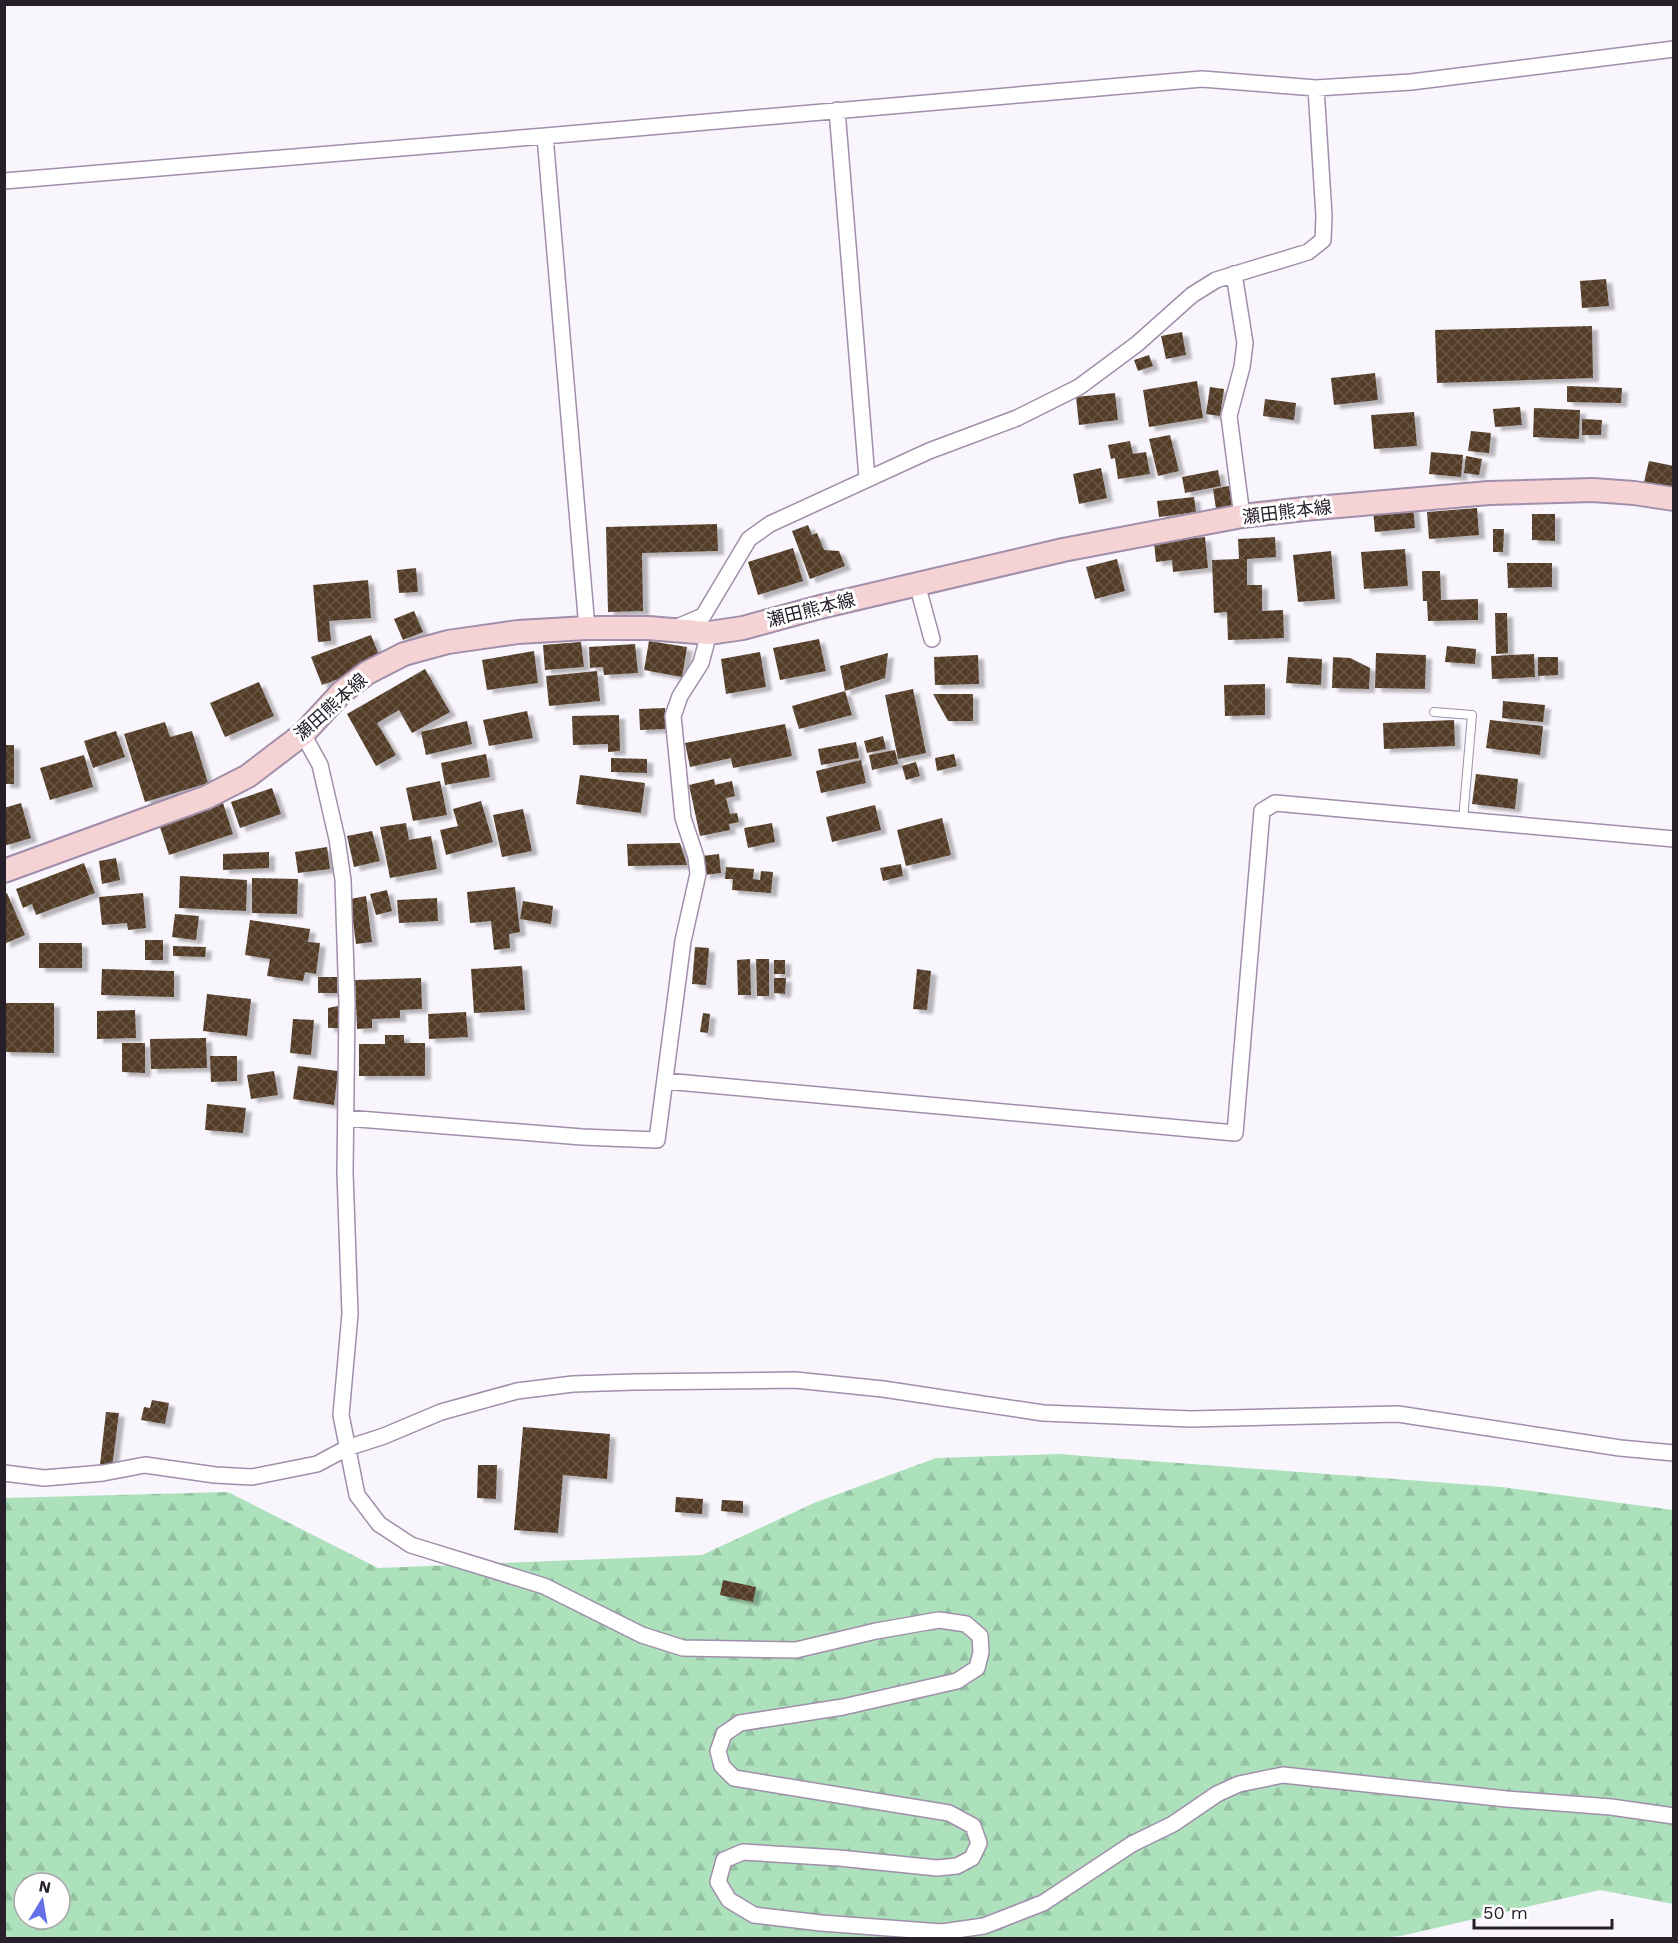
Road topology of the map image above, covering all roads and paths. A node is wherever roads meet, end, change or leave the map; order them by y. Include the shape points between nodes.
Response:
1 (1674, 49) edge
2 (1316, 88) junction
3 (837, 110) junction
4 (545, 136) junction
5 (4, 181) edge
6 (1234, 274) junction
7 (867, 478) junction
8 (1674, 499) edge
9 (1242, 516) junction
10 (917, 584) junction
11 (587, 628) junction
12 (672, 630) junction
13 (709, 633) junction
14 (932, 639) dead end
15 (1434, 712) dead end
16 (303, 734) junction
17 (1463, 820) junction
18 (1674, 839) edge
19 (4, 871) edge
20 (665, 1081) junction
21 (346, 1118) junction
22 (347, 1448) junction
23 (1674, 1453) edge
24 (4, 1473) edge
25 (1674, 1816) edge

1 - 2 street via 1411,82
2 - 3 street via 1202,79
2 - 6 street via 1323,240 1308,252
3 - 4 street
3 - 7 street
4 - 5 street
4 - 11 street
6 - 7 street via 1192,295 1137,344 1079,387 1017,418
6 - 9 street via 1245,343 1229,416
7 - 12 street via 770,524 749,539 703,616
8 - 9 main road, 瀬田熊本線 via 1593,490 1489,493
9 - 10 main road, 瀬田熊本線 via 1063,550
10 - 13 main road, 瀬田熊本線
10 - 14 street
11 - 12 main road, 瀬田熊本線
11 - 16 main road, 瀬田熊本線 via 518,632 448,642 404,654 367,673 342,692
12 - 13 main road, 瀬田熊本線
13 - 20 street via 701,663 680,696 673,716 683,818 698,874 685,927
15 - 17 lane via 1472,715
16 - 19 main road, 瀬田熊本線 via 248,776 207,797
16 - 21 street via 320,765 343,880
17 - 18 street
17 - 20 street via 1275,803 1262,811 1235,1133
20 - 21 street via 657,1140
21 - 22 street via 350,1314 341,1415
22 - 23 street via 441,1412 517,1391 573,1384 795,1380 1043,1413 1191,1419 1398,1414
22 - 24 street via 316,1464 252,1477 145,1465 44,1478
22 - 25 street via 357,1496 379,1524 411,1545 544,1586 642,1635 683,1648 796,1650 939,1620 966,1624 980,1636 977,1668 957,1681 843,1707 740,1723 724,1734 718,1751 722,1766 734,1778 949,1813 973,1826 979,1843 972,1858 957,1866 937,1868 743,1852 724,1860 718,1882 729,1900 754,1915 942,1932 984,1926 1043,1903 1217,1794 1239,1784 1283,1775

